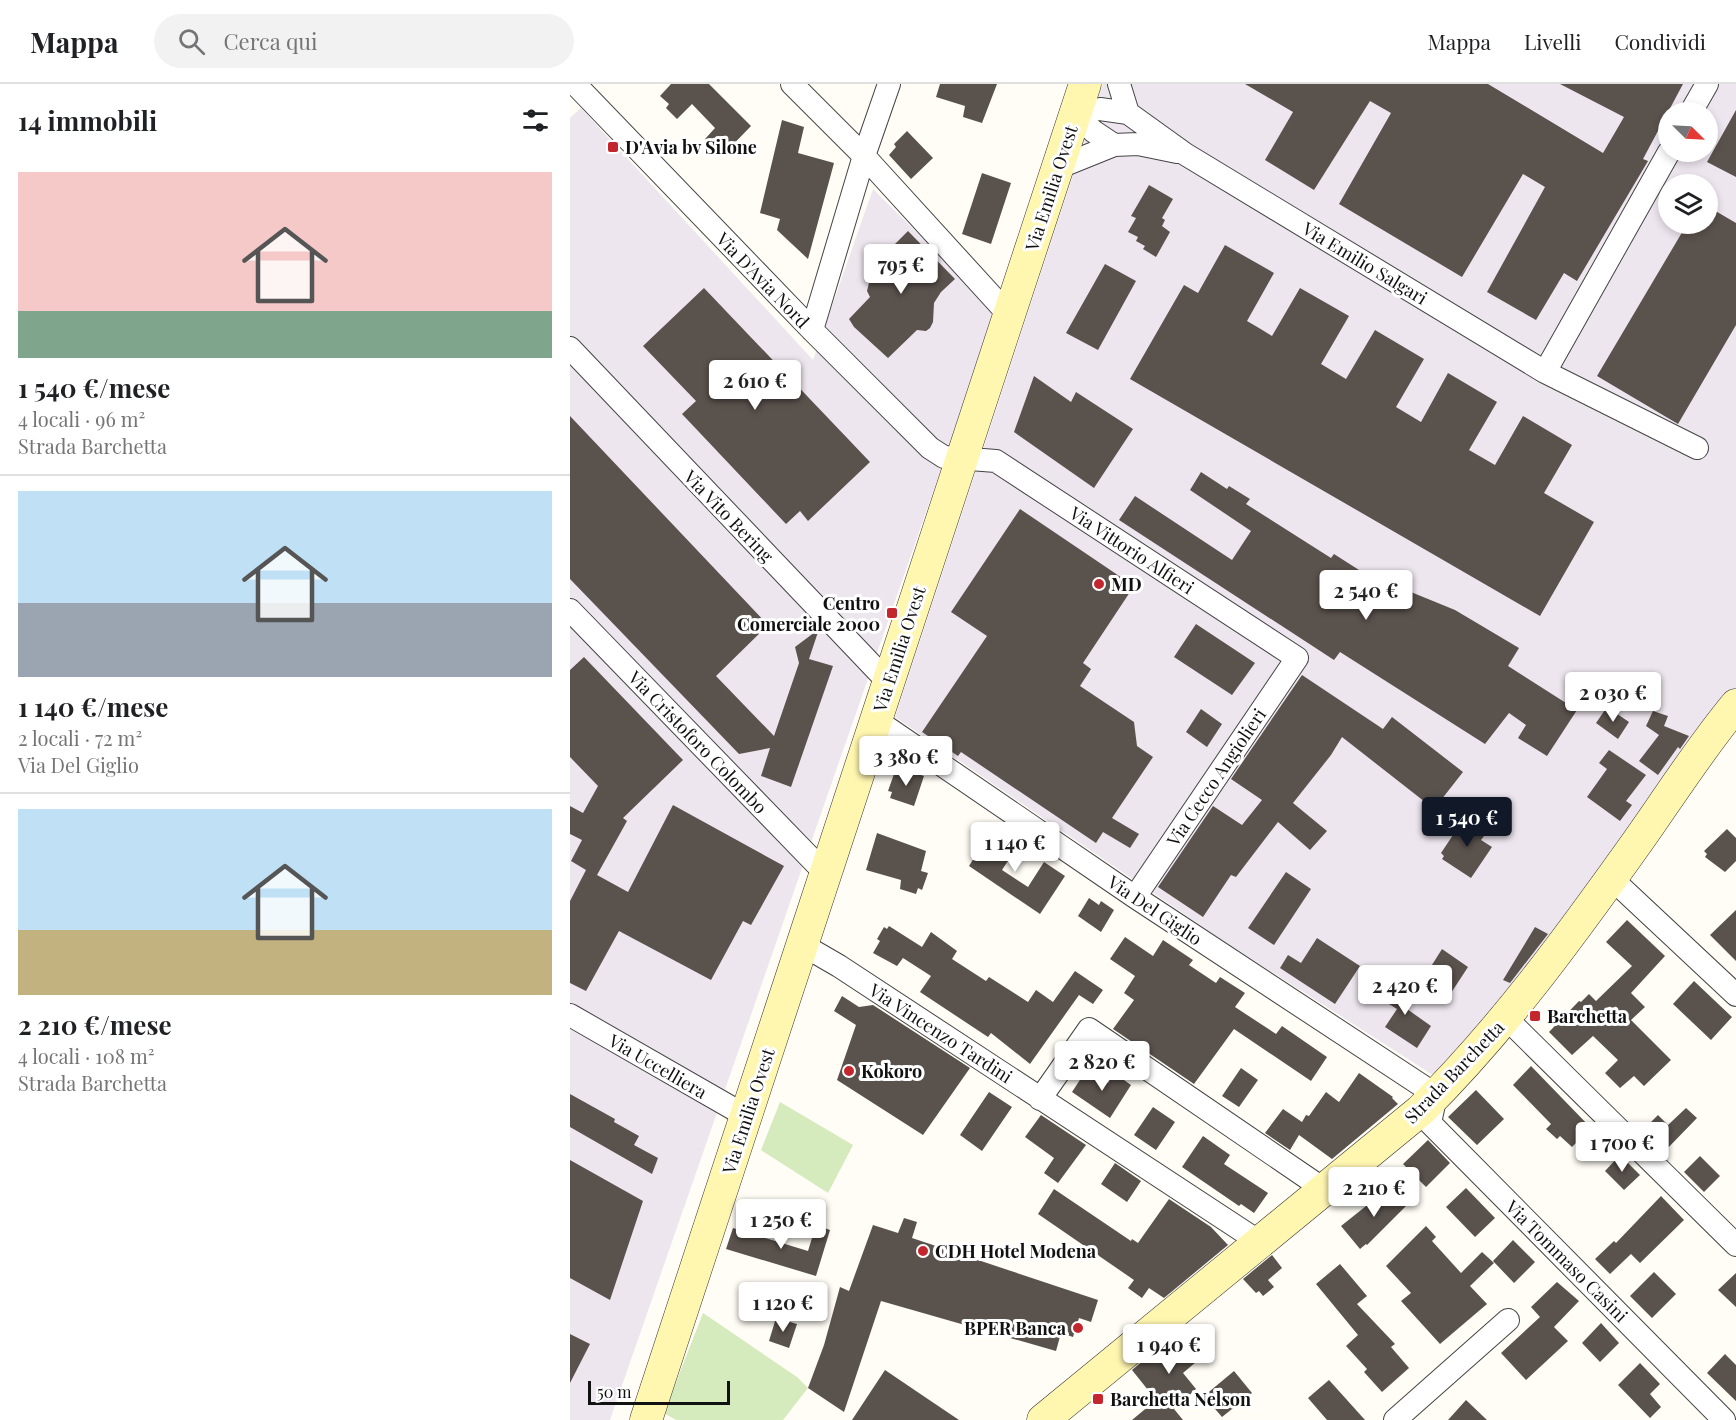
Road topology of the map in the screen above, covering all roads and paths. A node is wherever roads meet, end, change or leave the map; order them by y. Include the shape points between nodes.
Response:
1 (792, 84) edge
2 (889, 84) edge
3 (1085, 84) edge
4 (1119, 84) edge
5 (1707, 84) edge
6 (574, 89) edge
7 (1697, 102) edge
8 (1075, 113) junction
9 (1128, 113) junction
10 (1114, 145) junction
11 (1185, 154) junction
12 (864, 156) junction
13 (1663, 162) edge
14 (1058, 168) junction
15 (1009, 315) junction
16 (812, 330) junction
17 (570, 348) edge
18 (1545, 372) junction
19 (1697, 448) dead end
20 (962, 458) junction
21 (570, 610) edge
22 (1297, 658) joint
23 (888, 683) junction
24 (1736, 705) edge
25 (876, 720) junction
26 (826, 873) junction
27 (1611, 878) junction
28 (1135, 897) junction
29 (801, 944) junction
30 (1736, 995) edge
31 (570, 1015) edge
32 (1506, 1018) junction
33 (1436, 1095) junction
34 (1040, 1099) junction
35 (746, 1116) junction
36 (1325, 1190) junction
37 (1261, 1243) junction
38 (1736, 1245) edge
39 (1508, 1320) dead end
40 (1398, 1419) edge
41 (646, 1420) edge
42 (1043, 1420) edge
43 (1724, 1420) edge

1 - 12 street
2 - 12 street
3 - 8 main road, Via Emilia Ovest
4 - 9 street
5 - 7 street
6 - 16 street, Via D'Avia Nord
8 - 9 street, Via Emilio Salgari via 1100,109
8 - 10 street
8 - 14 main road, Via Emilia Ovest
9 - 11 street, Via Emilio Salgari
10 - 11 street, Via Emilio Salgari via 1138,144
10 - 14 street, Via Emilio Salgari
11 - 18 street, Via Emilio Salgari
12 - 15 street
12 - 16 street
13 - 18 street
14 - 15 main road, Via Emilia Ovest
15 - 20 main road, Via Emilia Ovest
16 - 20 street, Via D'Avia Nord via 930,448 944,457
17 - 23 street, Via Vito Bering
18 - 19 street, Via Emilio Salgari
20 - 22 street, Via Vittorio Alfieri via 996,461
20 - 23 main road, Via Emilia Ovest
21 - 26 street, Via Cristoforo Colombo
22 - 28 street, Via Cecco Angiolieri
23 - 25 main road, Via Emilia Ovest
24 - 27 main road, Strada Barchetta
25 - 26 main road, Via Emilia Ovest
25 - 28 street, Via Del Giglio
26 - 29 main road, Via Emilia Ovest
27 - 30 street
27 - 32 main road, Strada Barchetta
28 - 33 street, Via Del Giglio
29 - 34 street, Via Vincenzo Tardini
29 - 35 main road, Via Emilia Ovest
31 - 35 street, Via Uccelliera
32 - 33 main road, Strada Barchetta
32 - 38 street
33 - 36 main road, Strada Barchetta
33 - 43 street, Via Tommaso Casini via 1430,1123
34 - 36 street via 1089,1029
34 - 37 street, Via Vincenzo Tardini
35 - 41 main road, Via Emilia Ovest
36 - 37 main road, Strada Barchetta
37 - 42 main road, Strada Barchetta
39 - 40 street

